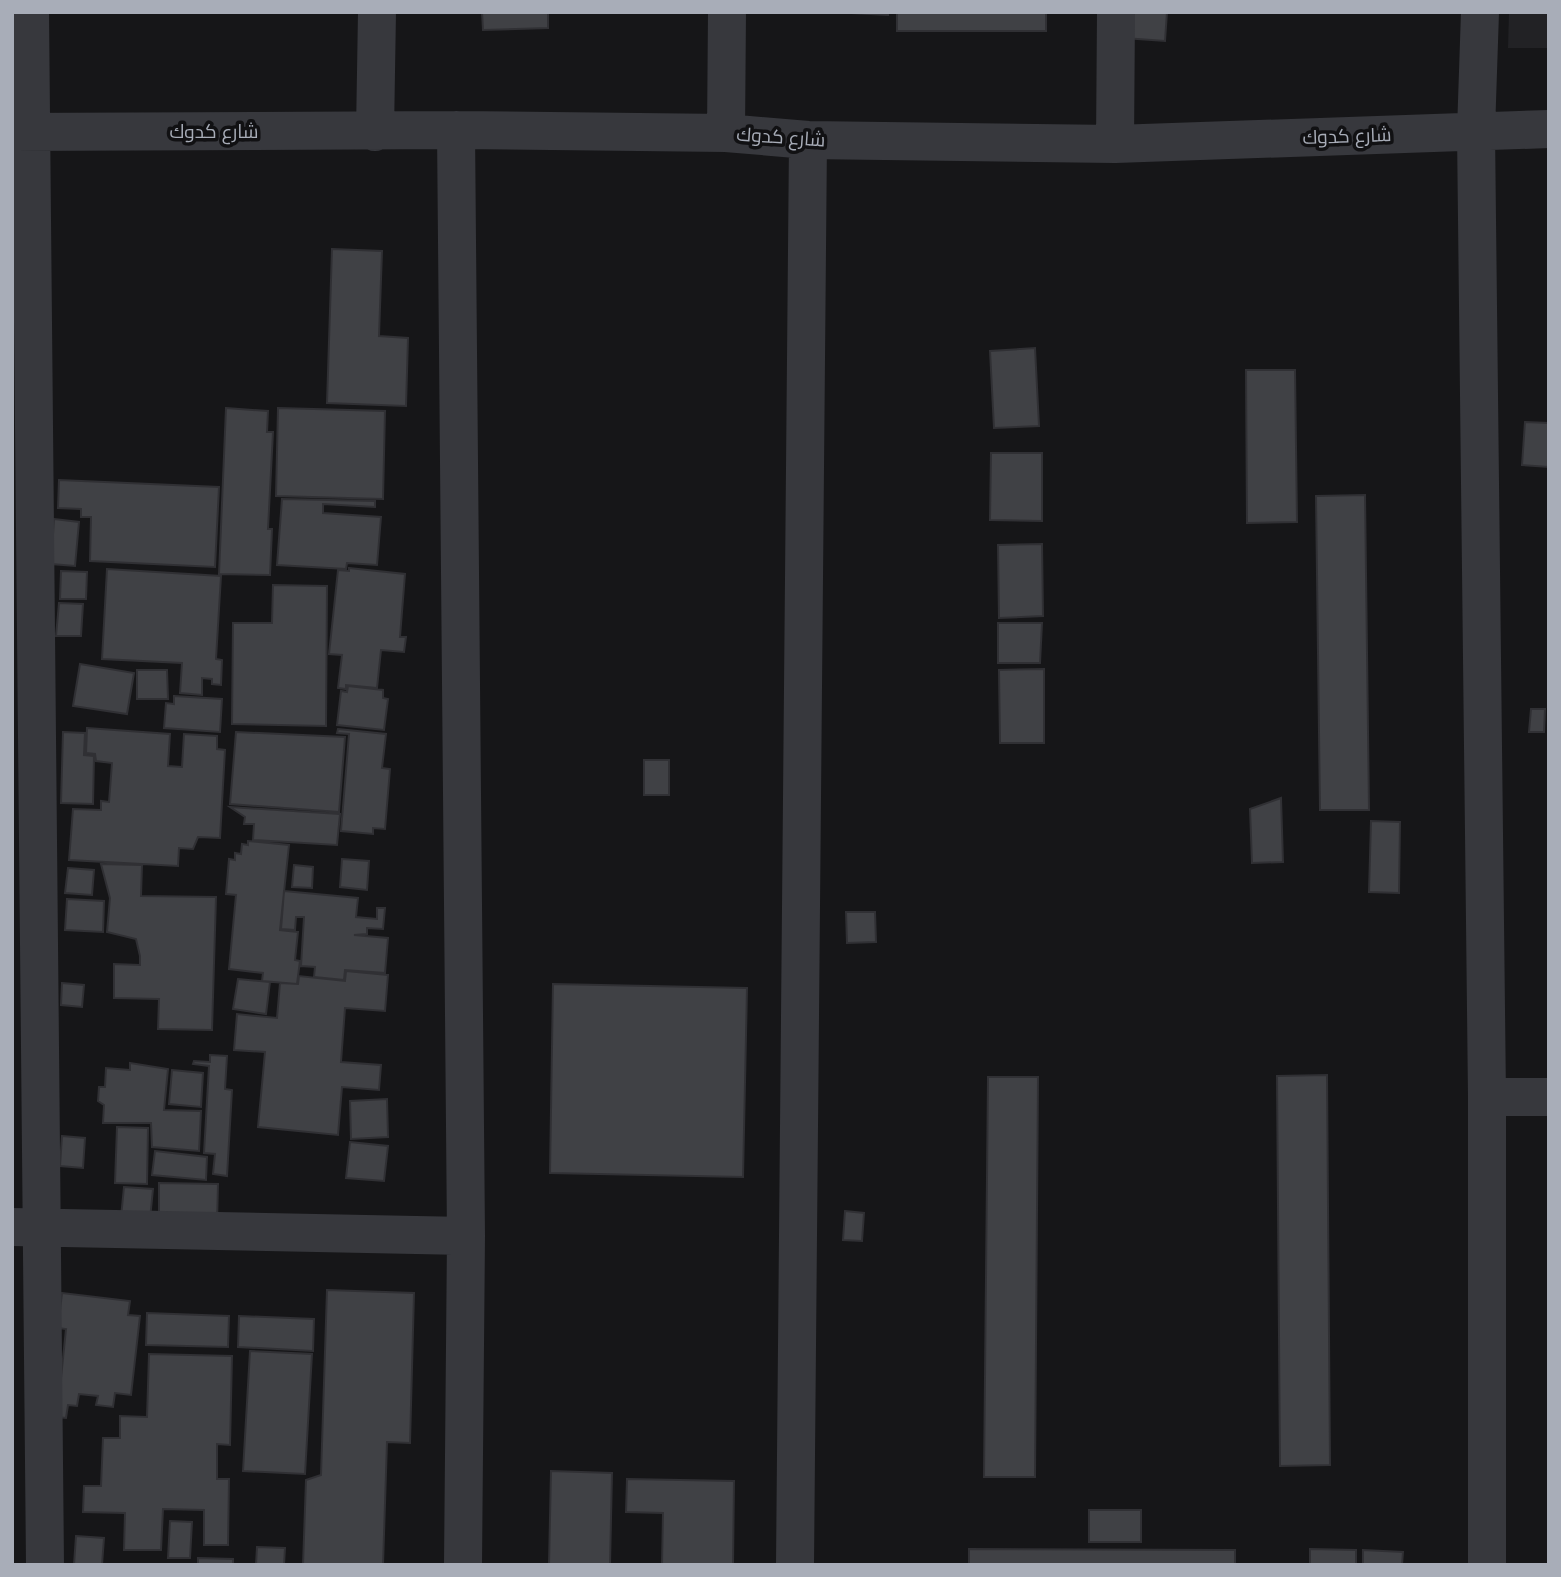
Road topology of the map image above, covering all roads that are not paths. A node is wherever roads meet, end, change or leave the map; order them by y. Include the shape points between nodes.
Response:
1 (30, 12) edge
2 (377, 12) edge
3 (727, 12) edge
4 (1116, 12) edge
5 (1480, 12) edge
6 (456, 130) junction
7 (1549, 130) edge
8 (22, 131) edge
9 (1476, 131) junction
10 (375, 132) junction
11 (726, 133) junction
12 (808, 140) junction
13 (1115, 144) junction
14 (1486, 1097) junction
15 (1549, 1097) edge
16 (27, 1226) edge
17 (466, 1236) junction
18 (45, 1565) edge
19 (463, 1565) edge
20 (796, 1565) edge
21 (1487, 1565) edge

1 - 8 street
2 - 10 street
3 - 11 street
4 - 13 street
5 - 9 street
6 - 10 street, شارع كدوك
6 - 11 street, شارع كدوك
6 - 17 street
7 - 9 street, شارع كدوك
8 - 10 street, شارع كدوك
8 - 16 street
9 - 13 street, شارع كدوك
9 - 14 street
11 - 12 street, شارع كدوك
12 - 13 street, شارع كدوك
12 - 20 street
14 - 15 street
14 - 21 street
16 - 17 street
16 - 18 street
17 - 19 street

